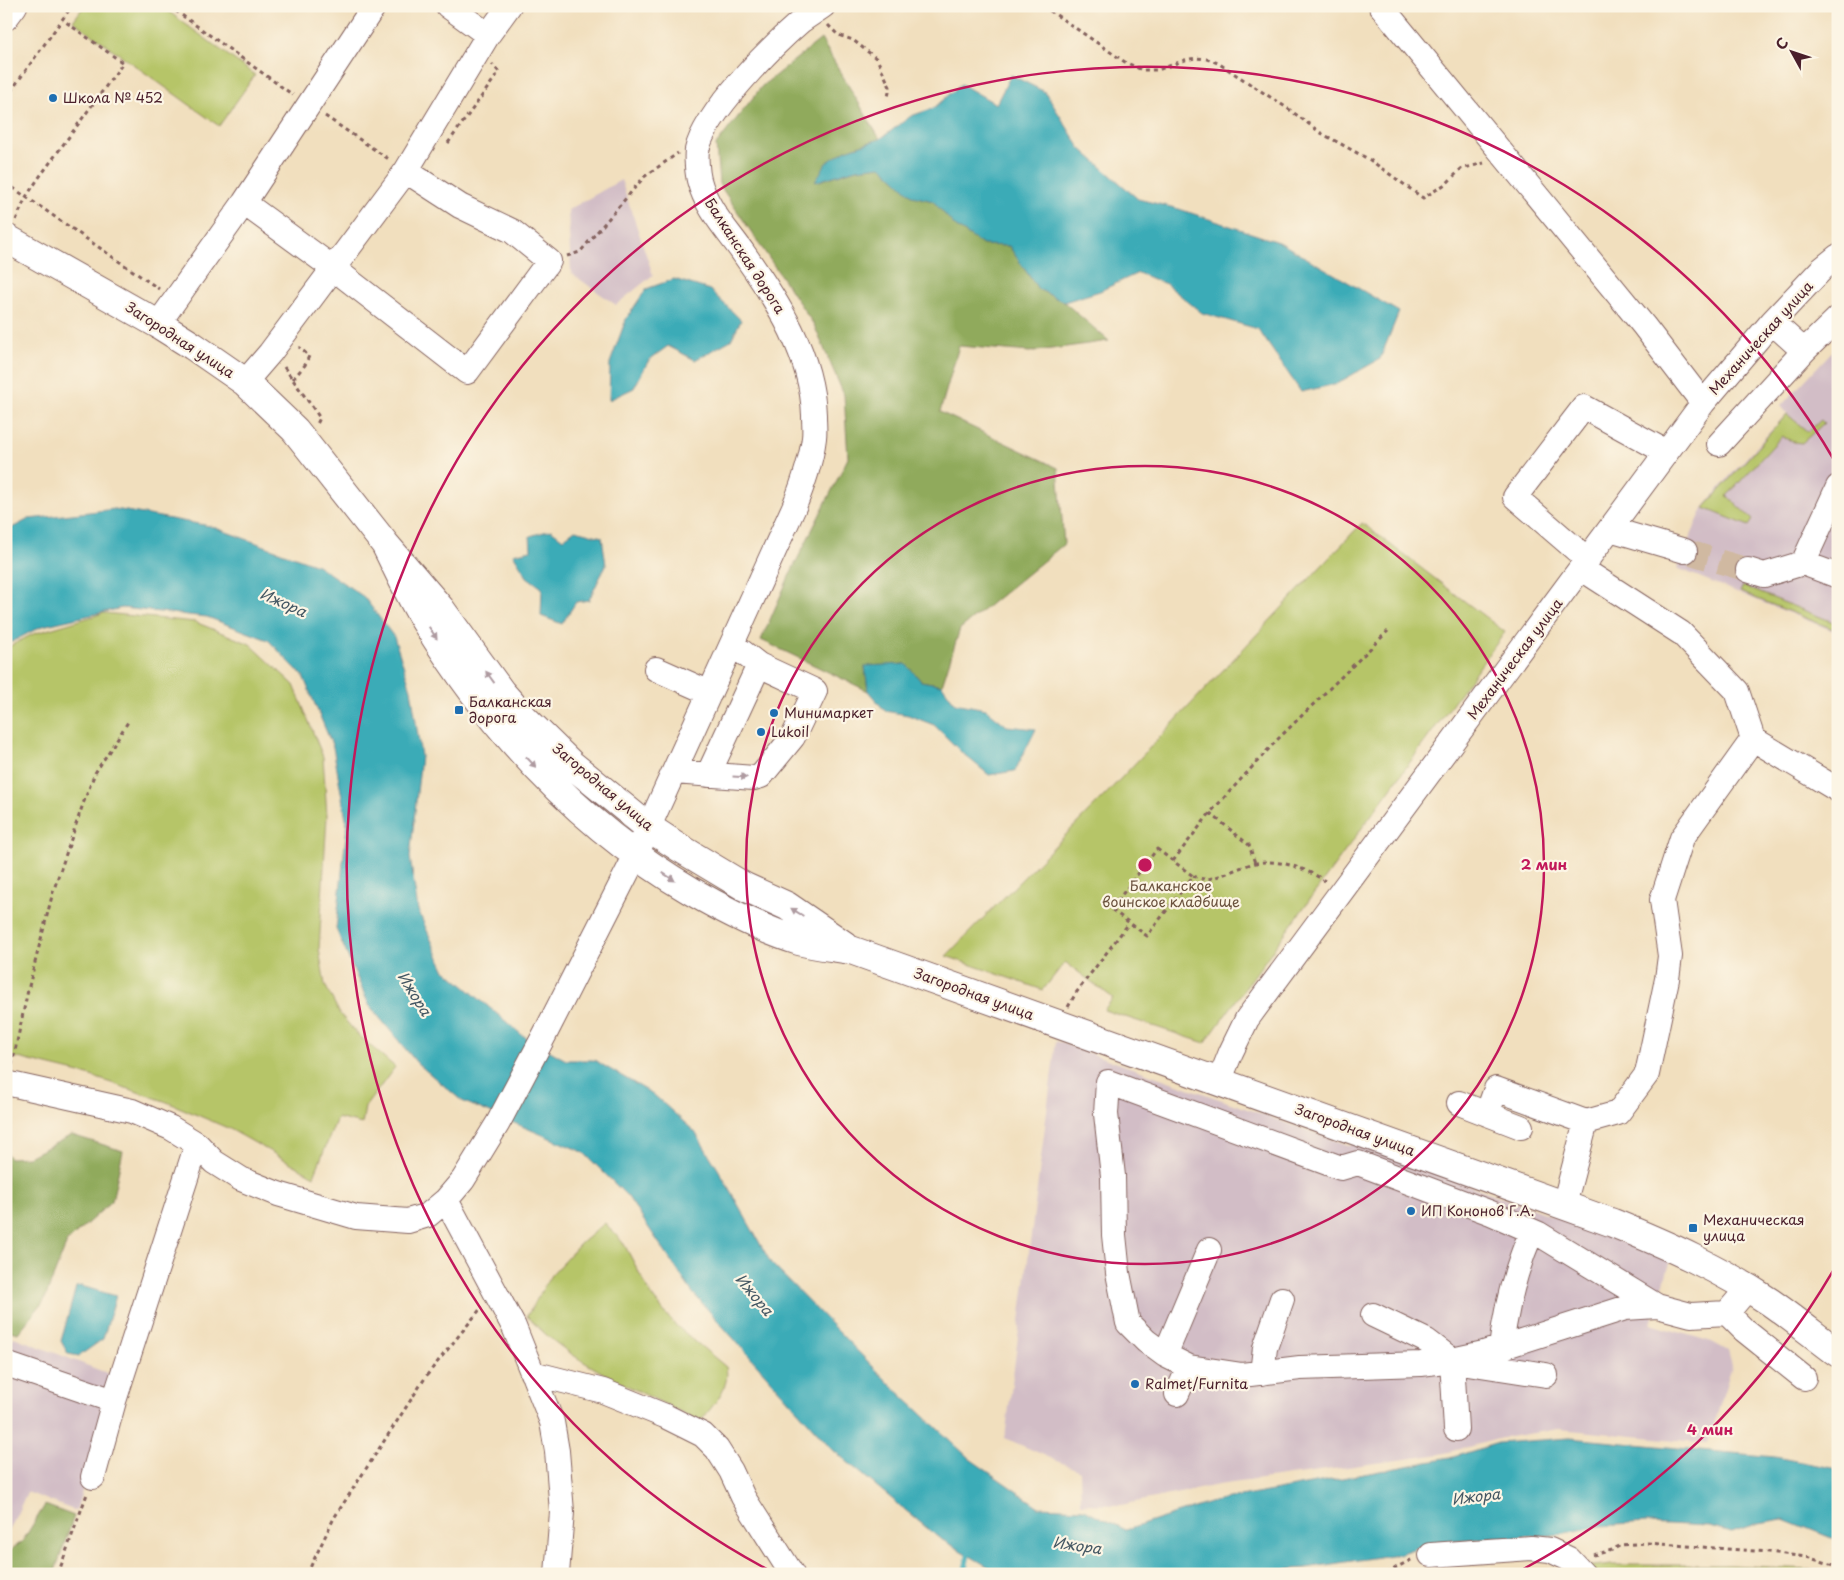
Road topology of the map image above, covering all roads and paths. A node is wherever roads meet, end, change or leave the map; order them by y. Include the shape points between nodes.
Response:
1 (14, 6) edge
2 (72, 6) edge
3 (169, 6) edge
4 (374, 6) edge
5 (509, 6) edge
6 (1043, 6) edge
7 (1381, 6) edge
8 (453, 8) edge
9 (821, 8) edge
10 (6, 18) edge
11 (63, 20) junction
12 (488, 35) junction
13 (888, 97) dead end
14 (6, 98) edge
15 (309, 106) junction
16 (697, 150) junction
17 (1507, 160) junction
18 (406, 171) junction
19 (6, 183) edge
20 (26, 197) junction
21 (244, 204) junction
22 (10, 232) edge
23 (1838, 256) edge
24 (550, 261) junction
25 (333, 268) junction
26 (176, 301) junction
27 (1838, 318) edge
28 (1772, 322) junction
29 (158, 324) junction
30 (299, 346) dead end
31 (1804, 351) junction
32 (284, 367) dead end
33 (293, 379) junction
34 (245, 382) junction
35 (1703, 402) junction
36 (313, 430) dead end
37 (1719, 444) dead end
38 (1666, 452) junction
39 (1838, 487) edge
40 (1610, 529) junction
41 (385, 544) junction
42 (1684, 550) tunnel mouth
43 (1803, 563) junction
44 (1585, 565) junction
45 (1748, 570) tunnel mouth
46 (1838, 576) edge
47 (1388, 631) dead end
48 (732, 644) junction
49 (758, 665) junction
50 (656, 668) dead end
51 (710, 693) junction
52 (128, 722) dead end
53 (1753, 739) junction
54 (674, 772) junction
55 (708, 775) junction
56 (1838, 790) edge
57 (1210, 813) junction
58 (648, 827) junction
59 (636, 855) junction
60 (1173, 861) junction
61 (1255, 863) junction
62 (1193, 876) junction
63 (1328, 884) dead end
64 (1129, 923) junction
65 (852, 950) junction
66 (1061, 1025) junction
67 (1220, 1082) junction
68 (8, 1083) edge
69 (1458, 1103) dead end
70 (1487, 1114) junction
71 (1586, 1122) junction
72 (1521, 1127) dead end
73 (197, 1144) junction
74 (446, 1200) junction
75 (1564, 1204) junction
76 (1532, 1231) junction
77 (1209, 1250) dead end
78 (1748, 1288) junction
79 (495, 1290) junction
80 (1282, 1299) dead end
81 (1657, 1306) junction
82 (1726, 1313) junction
83 (1372, 1315) dead end
84 (1501, 1348) junction
85 (1838, 1353) edge
86 (1165, 1355) junction
87 (1452, 1360) junction
88 (6, 1364) edge
89 (1190, 1367) junction
90 (532, 1372) junction
91 (1262, 1374) junction
92 (1546, 1376) dead end
93 (1804, 1378) dead end
94 (1177, 1394) dead end
95 (114, 1401) junction
96 (1456, 1429) dead end
97 (93, 1477) joint
98 (1430, 1555) joint
99 (1585, 1564) edge
100 (1838, 1566) edge
101 (58, 1574) edge
102 (308, 1574) edge
103 (557, 1574) edge
104 (792, 1574) edge
105 (1387, 1574) edge

1 - 10 street
2 - 11 path
3 - 15 path
4 - 15 street
5 - 12 street
6 - 17 path via 1142,70 1158,70 1196,58 1218,63 1321,133 1370,160 1423,198 1462,169 1479,163
7 - 17 street
8 - 12 street
9 - 13 path via 829,28 853,40 877,59 890,87
9 - 16 street, Балканская дорога via 802,20 768,52 730,95 708,124
11 - 14 path
11 - 20 path via 123,63
12 - 18 street
15 - 18 path
15 - 21 street
16 - 24 path via 680,152 644,178 580,252
16 - 48 street, Балканская дорога via 699,179 710,205 781,310 807,370 814,400 814,436 806,476
17 - 35 street
18 - 24 street via 460,206 512,231
18 - 25 street
19 - 20 path
20 - 22 path
20 - 26 path
21 - 25 street
21 - 26 street
22 - 29 main road, Загородная улица
23 - 28 street, Механическая улица
24 - 25 street via 467,372
25 - 34 street
26 - 29 street
27 - 31 street
28 - 31 street
28 - 35 street, Механическая улица
29 - 34 main road, Загородная улица
30 - 33 path via 309,356
31 - 37 street
32 - 33 path
33 - 36 path via 320,418
34 - 41 main road, Загородная улица via 295,430
35 - 38 street, Механическая улица
38 - 40 street, Механическая улица
38 - 44 street via 1584,407 1515,497
39 - 43 street
40 - 42 street
40 - 44 street, Механическая улица
58 -> 41 main road, Загородная улица via 571,764 525,719 501,692 440,608
41 -> 59 main road, Загородная улица via 425,620 475,695 503,730 555,787
43 - 45 street via 1764,575
43 - 46 street
44 - 53 street via 1681,632 1736,691
44 - 67 street, Механическая улица via 1247,1018
47 - 57 path via 1277,740
48 - 49 street
48 - 51 street, Балканская дорога
49 - 55 street
55 -> 49 street via 761,776 793,737 815,691
50 - 51 street
51 - 54 street, Балканская дорога
52 - 68 path via 96,773 53,892
53 - 56 street
53 - 71 street via 1682,838 1662,900 1670,956 1647,1074 1618,1113
54 - 55 street
54 - 58 street, Балканская дорога
57 - 60 path
57 - 61 path via 1249,845
58 - 59 street, Балканская дорога
65 -> 58 main road, Загородная улица via 787,906 714,870
59 -> 65 main road, Загородная улица via 705,899 765,928 800,941
59 - 74 street, Балканская дорога via 498,1123 463,1180
60 - 62 path
60 - 64 path via 1157,849 1111,909
61 - 62 path via 1205,880
61 - 63 path via 1292,865
62 - 64 path via 1147,936
64 - 66 path via 1070,1001
65 - 66 main road, Загородная улица
66 - 67 main road, Загородная улица
67 - 75 main road, Загородная улица
68 - 73 street, Балканская дорога via 132,1111
69 - 70 street
70 - 71 street via 1496,1089
70 - 72 street
71 - 75 street
73 - 74 street, Балканская дорога via 214,1162 241,1180 356,1217 408,1221 428,1215
73 - 95 street
74 - 79 street
75 - 78 main road, Загородная улица via 1667,1245
76 - 81 street
76 - 84 street via 1518,1262 1504,1317
76 - 86 street via 1358,1163 1341,1168 1108,1082 1106,1114 1113,1176 1114,1235 1126,1315 1128,1323
77 - 86 street
78 - 82 street
78 - 85 main road, Загородная улица
79 - 90 street
79 - 102 path via 427,1375 334,1518
80 - 91 street via 1265,1348
81 - 82 street via 1691,1315
81 - 84 street via 1625,1308
82 - 93 street
83 - 87 street via 1427,1341
84 - 87 street
86 - 89 street
87 - 91 street via 1300,1368
87 - 92 street
87 - 96 street
88 - 95 street
89 - 91 street via 1242,1375
89 - 94 street
90 - 103 street via 552,1422 557,1451 562,1512
90 - 104 street via 603,1391 702,1435 717,1449 732,1471 743,1497
95 - 97 street
97 - 101 path
98 - 99 street via 1531,1548 1550,1550
98 - 105 path via 1406,1562
99 - 100 path via 1595,1555 1631,1543 1769,1552

